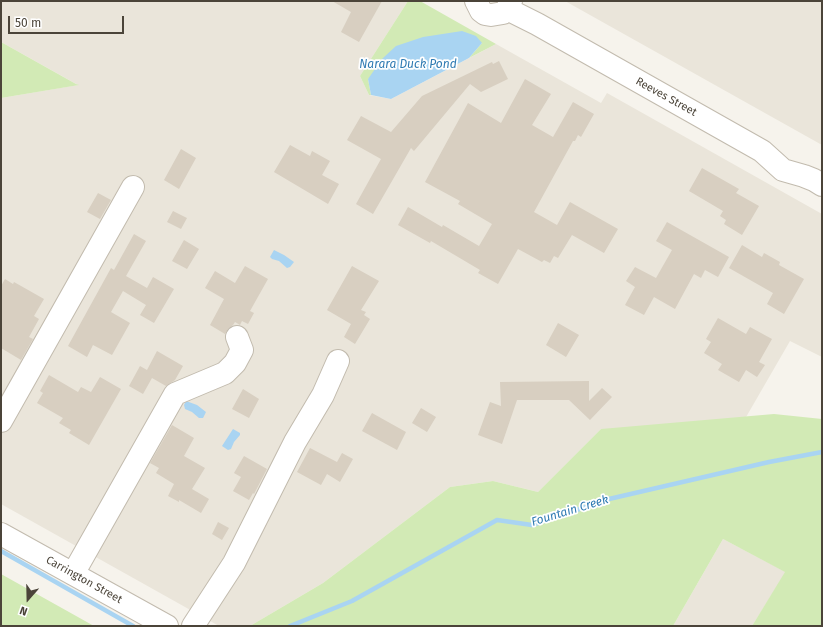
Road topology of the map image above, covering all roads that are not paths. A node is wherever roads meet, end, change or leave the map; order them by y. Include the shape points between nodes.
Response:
1 (476, 1) edge
2 (509, 5) edge
3 (822, 185) edge
4 (133, 187) dead end
5 (237, 337) dead end
6 (338, 361) dead end
7 (155, 411) dead end
8 (1, 421) edge
9 (1, 534) edge
10 (69, 572) junction
11 (167, 626) edge
12 (193, 626) edge

1 - 2 street via 480,10 491,16 497,15
2 - 3 street, Reeves Street via 537,24 762,151 783,170
4 - 8 street
5 - 10 street via 242,350 235,363 225,373 175,394
6 - 12 street via 324,395 291,449 234,563
7 - 10 street
9 - 10 street, Carrington Street
10 - 11 street, Carrington Street

